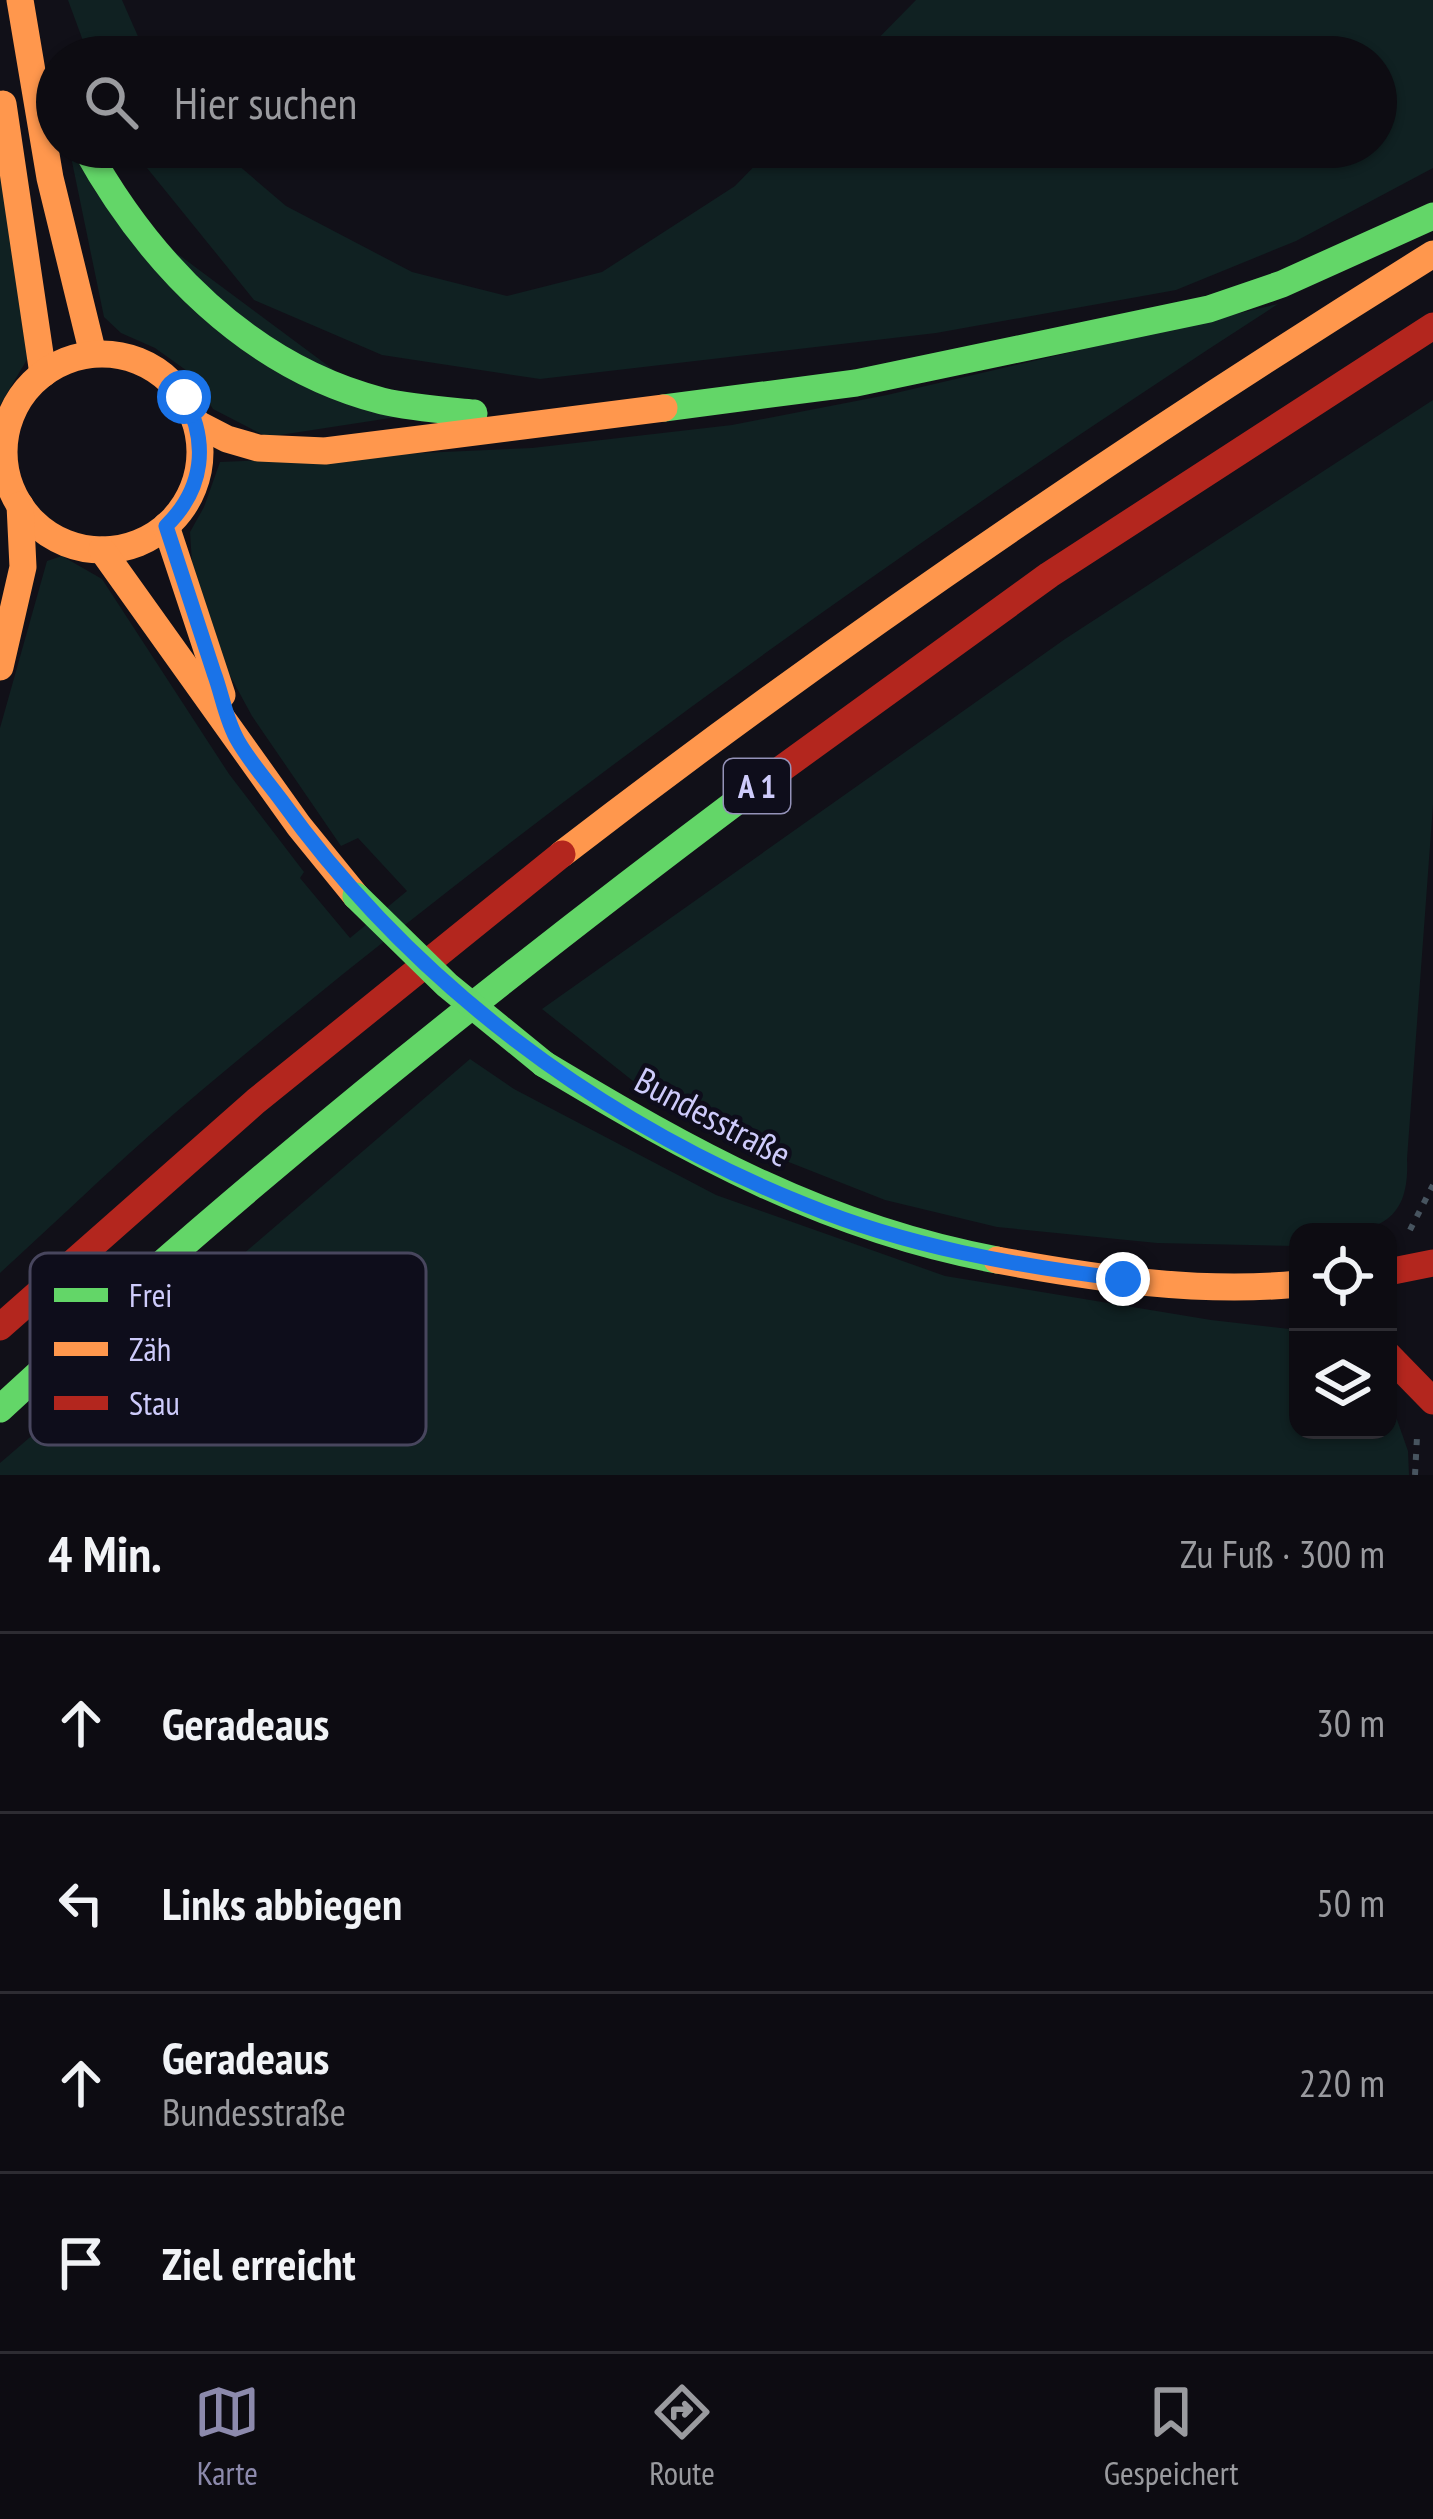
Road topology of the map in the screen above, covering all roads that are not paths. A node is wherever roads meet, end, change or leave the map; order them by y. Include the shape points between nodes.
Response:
1 (20, 0) edge
2 (36, 0) edge
3 (45, 36) edge
4 (0, 86) edge
5 (36, 107) edge
6 (48, 168) edge
7 (96, 168) edge
8 (1433, 216) edge
9 (1433, 254) edge
10 (1433, 326) edge
11 (93, 354) junction
12 (43, 374) junction
13 (642, 412) junction
14 (196, 423) junction
15 (20, 505) junction
16 (166, 526) junction
17 (102, 550) junction
18 (0, 667) edge
19 (236, 738) junction
20 (86, 1253) edge
21 (175, 1253) edge
22 (1433, 1263) edge
23 (1397, 1270) edge
24 (1289, 1285) edge
25 (1255, 1289) junction
26 (30, 1302) edge
27 (1289, 1305) edge
28 (0, 1328) edge
29 (1397, 1364) edge
30 (30, 1381) edge
31 (1433, 1401) edge
32 (0, 1409) edge

1 - 5 main road
2 - 3 main road
4 - 12 main road
6 - 11 main road
7 - 13 main road via 170,273 238,330 371,398 485,414
8 - 13 main road via 1209,309 856,383
9 - 20 main road, A 1 via 1074,483 752,711 410,971
10 - 21 main road, A 1 via 1049,575 831,730 601,903
11 - 12 main road
11 - 14 main road via 123,356 163,375
12 - 15 main road via 17,404 5,442
13 - 14 main road via 284,452 243,447
14 - 16 main road via 197,479
15 - 17 main road via 60,541
15 - 18 main road via 24,562
16 - 17 main road via 136,544
16 - 19 main road
17 - 19 main road, Bundesstraße
19 - 25 main road, Bundesstraße, bridge via 356,896 446,985 544,1064 725,1169 828,1213 1036,1268
22 - 23 main road
24 - 25 main road, Bundesstraße
25 - 27 main road
26 - 28 main road, A 1
29 - 31 main road
30 - 32 main road, A 1

